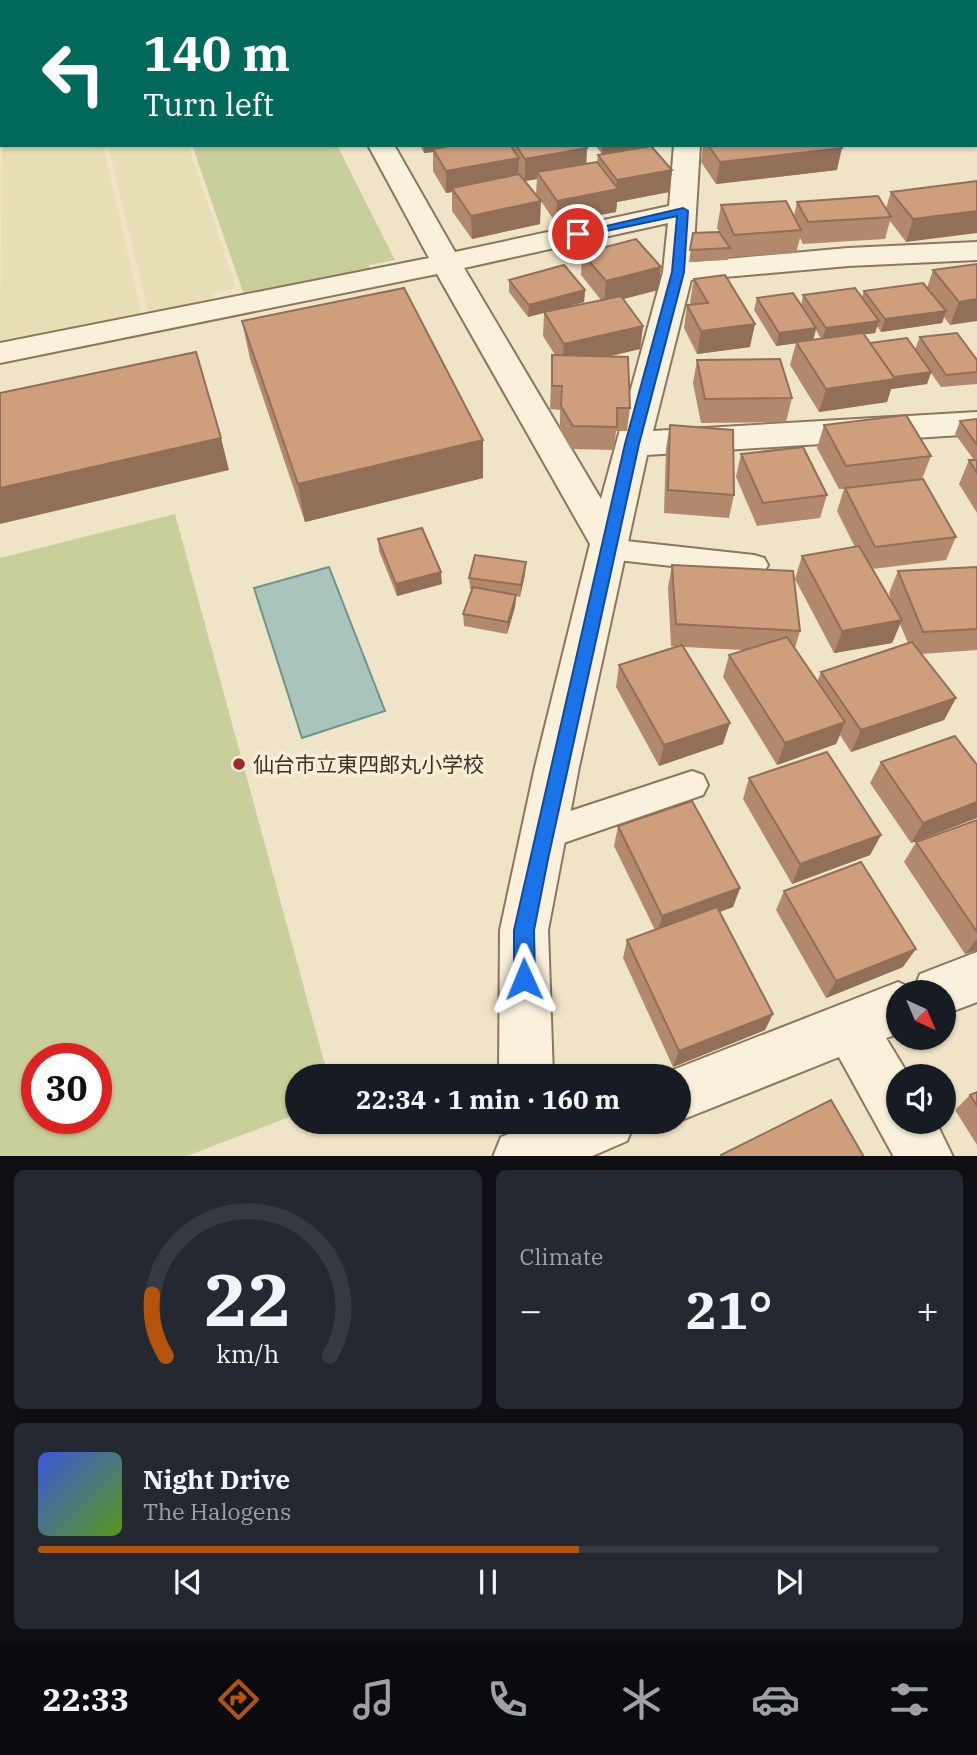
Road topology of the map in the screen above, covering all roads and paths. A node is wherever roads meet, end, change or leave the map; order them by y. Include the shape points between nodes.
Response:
1 (382, 147) edge
2 (687, 147) edge
3 (683, 211) junction
4 (977, 251) edge
5 (446, 263) junction
6 (678, 272) junction
7 (0, 353) edge
8 (977, 423) edge
9 (632, 444) junction
10 (609, 546) junction
11 (754, 565) dead end
12 (692, 785) dead end
13 (543, 835) junction
14 (977, 977) edge
15 (956, 985) edge
16 (886, 1013) edge
17 (850, 1027) junction
18 (526, 1064) edge
19 (886, 1088) edge
20 (691, 1089) edge
21 (569, 1134) edge
22 (912, 1134) edge
23 (526, 1147) edge
24 (924, 1156) edge

1 - 5 street
2 - 3 street
3 - 5 street
3 - 6 street
4 - 6 street
5 - 7 street
5 - 10 street
6 - 9 street
8 - 9 street
9 - 10 street
10 - 11 lane
10 - 13 street
12 - 13 lane
13 - 18 street via 524,930
14 - 15 street
16 - 17 street
17 - 19 street
17 - 20 street
21 - 23 street
22 - 24 street

